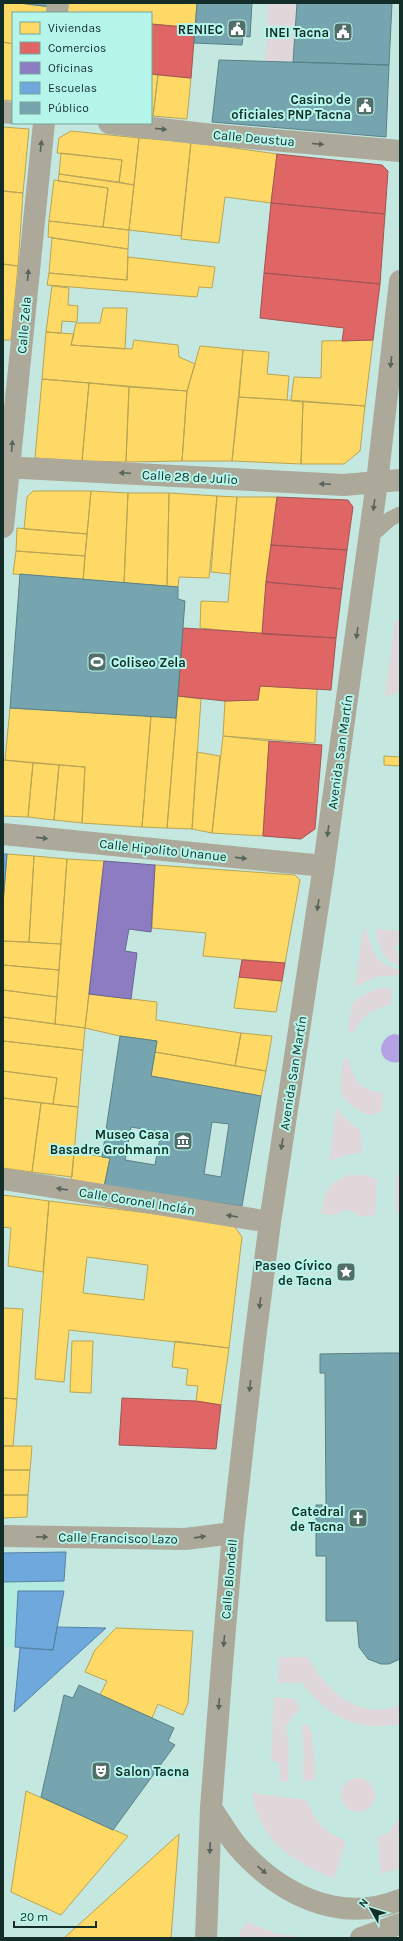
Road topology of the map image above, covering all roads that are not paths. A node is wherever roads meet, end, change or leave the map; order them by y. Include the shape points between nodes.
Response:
1 (44, 124) edge
2 (118, 124) edge
3 (400, 151) edge
4 (400, 281) edge
5 (6, 467) edge
6 (400, 480) edge
7 (377, 482) junction
8 (400, 514) edge
9 (3, 527) edge
10 (369, 538) junction
11 (3, 834) edge
12 (324, 866) junction
13 (3, 1179) edge
14 (270, 1222) junction
15 (233, 1533) junction
16 (3, 1536) edge
17 (211, 1808) junction
18 (400, 1900) edge
19 (400, 1924) edge
20 (206, 1938) edge
21 (362, 1938) edge

5 -> 1 street, Calle Zela
2 -> 3 street, Calle Deustua
4 -> 7 street, Avenida San Martín
7 -> 5 street, Calle 28 de Julio via 344,485
5 - 9 street, Calle Zela
6 - 7 street, Calle 28 de Julio
7 -> 10 street, Avenida San Martín
8 - 10 lane via 390,519
10 -> 12 street, Avenida San Martín
11 -> 12 street, Calle Hipolito Unanue
12 -> 14 street, Avenida San Martín
14 -> 13 street, Calle Coronel Inclán
14 -> 15 street, Calle Blondell
16 -> 15 street, Calle Francisco Lazo via 184,1539
15 -> 17 street, Calle Blondell
17 -> 18 street via 236,1845 260,1869 284,1887 312,1902 335,1908 363,1908
17 -> 20 street, Calle Blondell
19 - 21 street

